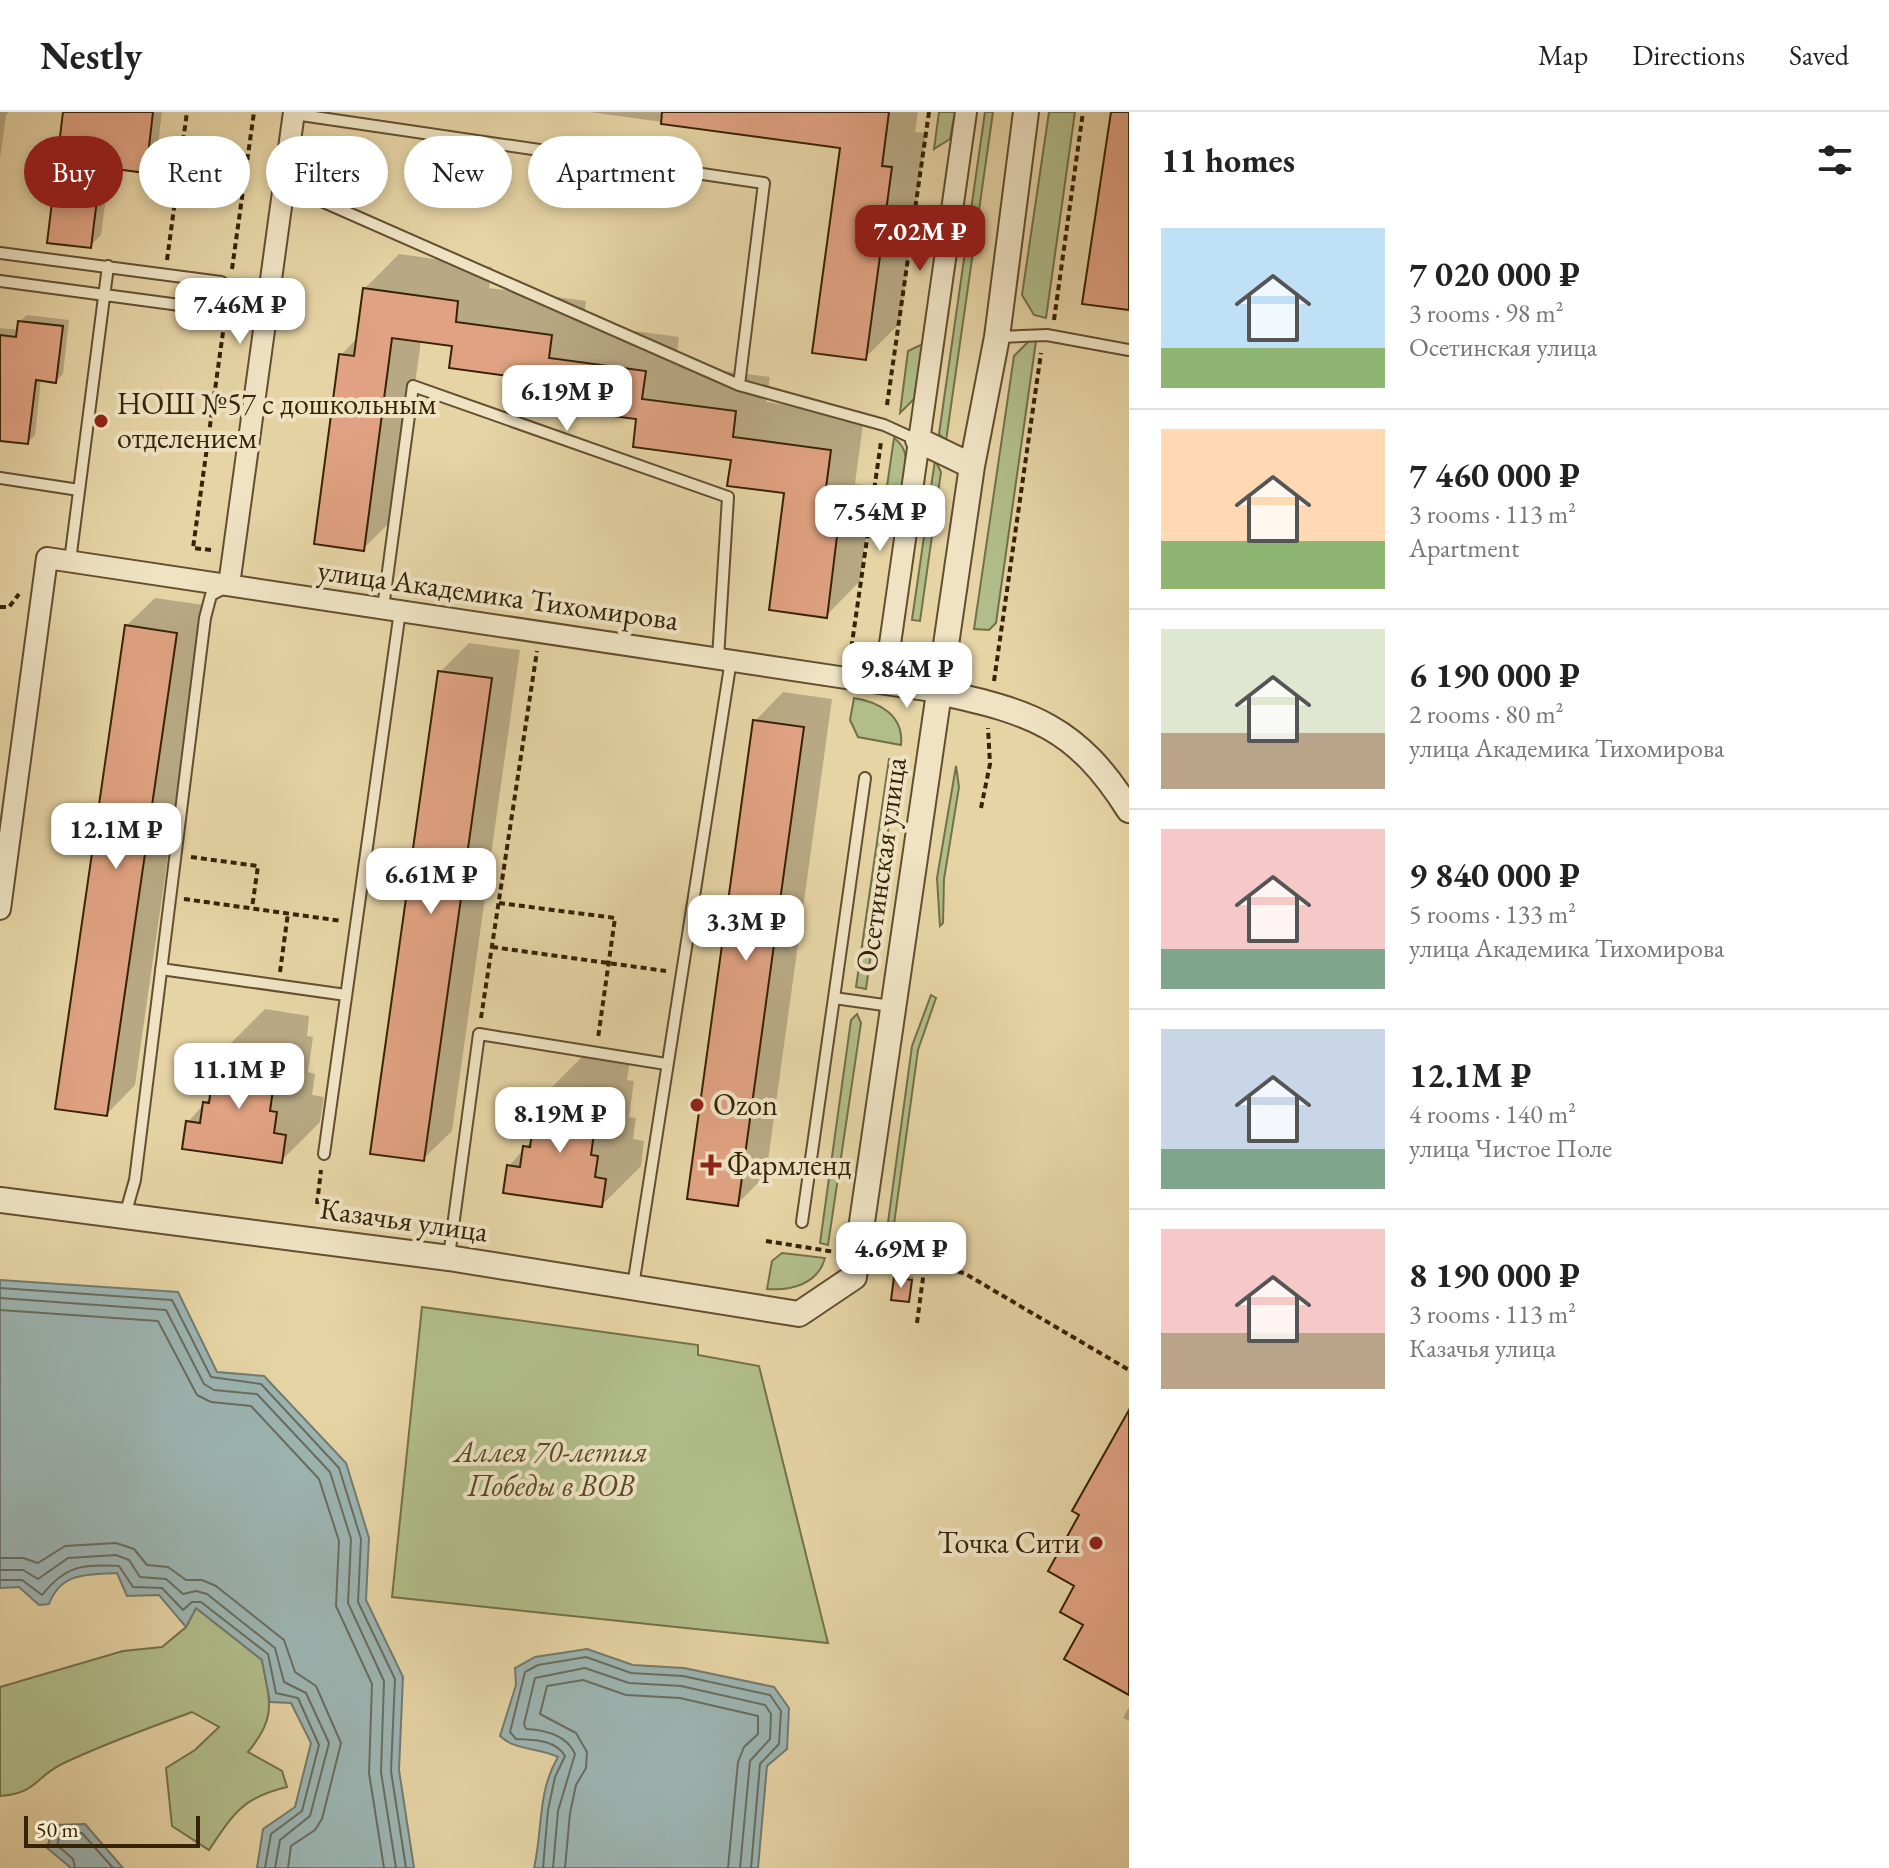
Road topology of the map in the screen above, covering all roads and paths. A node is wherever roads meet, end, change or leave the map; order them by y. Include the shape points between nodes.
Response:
1 (187, 112) edge
2 (254, 112) edge
3 (929, 112) edge
4 (966, 112) edge
5 (1026, 112) edge
6 (1083, 112) edge
7 (294, 113) edge
8 (291, 136) edge
9 (282, 208) edge
10 (337, 208) edge
11 (0, 253) edge
12 (108, 266) junction
13 (165, 274) junction
14 (0, 281) edge
15 (229, 287) junction
16 (104, 295) junction
17 (245, 299) junction
18 (269, 302) junction
19 (227, 306) junction
20 (1053, 320) dead end
21 (997, 337) junction
22 (1043, 342) dead end
23 (1129, 350) edge
24 (739, 385) junction
25 (887, 405) dead end
26 (882, 439) dead end
27 (918, 440) junction
28 (972, 466) junction
29 (0, 478) edge
30 (79, 490) junction
31 (233, 553) junction
32 (70, 561) junction
33 (229, 585) junction
34 (391, 610) junction
35 (540, 633) junction
36 (850, 657) dead end
37 (724, 659) junction
38 (886, 672) dead end
39 (994, 682) dead end
40 (939, 692) junction
41 (989, 721) dead end
42 (865, 778) dead end
43 (981, 808) dead end
44 (1129, 810) edge
45 (175, 855) junction
46 (170, 897) junction
47 (499, 903) junction
48 (252, 908) junction
49 (0, 909) edge
50 (288, 913) junction
51 (356, 923) junction
52 (492, 947) junction
53 (609, 963) junction
54 (161, 969) junction
55 (680, 973) junction
56 (278, 986) junction
57 (346, 995) junction
58 (834, 998) junction
59 (893, 1007) junction
60 (479, 1034) junction
61 (596, 1052) junction
62 (666, 1064) junction
63 (324, 1154) joint
64 (0, 1200) edge
65 (317, 1204) dead end
66 (125, 1215) junction
67 (802, 1222) dead end
68 (766, 1241) dead end
69 (927, 1248) dead end
70 (857, 1256) junction
71 (449, 1258) junction
72 (925, 1267) junction
73 (633, 1286) junction
74 (799, 1314) joint
75 (917, 1323) dead end
76 (1129, 1370) edge

1 - 13 path
2 - 15 path
3 - 25 path
4 - 27 street
5 - 21 street, Осетинская улица
6 - 20 path
7 - 8 street
7 - 24 lane via 764,183
9 - 18 street
10 - 24 lane
11 - 12 lane
12 - 13 lane
12 - 16 lane
13 - 15 lane
14 - 16 lane
15 - 17 lane
16 - 19 lane via 217,310
16 - 30 lane
17 - 18 lane
17 - 19 lane
18 - 31 street
19 - 31 path via 193,548
21 - 23 lane via 1047,335
21 - 28 street, Осетинская улица
22 - 39 path
24 - 27 lane via 884,425
26 - 36 path
27 - 28 street
27 - 38 street
28 - 40 street, Осетинская улица
29 - 30 lane
30 - 32 lane
31 - 33 street
32 - 33 street, улица Академика Тихомирова
32 - 49 street, улица Академика Тихомирова via 47,558
33 - 34 street, улица Академика Тихомирова
33 - 45 lane via 211,595 205,618
34 - 35 street, улица Академика Тихомирова
34 - 37 lane via 413,386 728,497
34 - 51 lane
35 - 37 street, улица Академика Тихомирова
35 - 47 path
37 - 40 street, улица Академика Тихомирова
37 - 55 lane
40 - 44 street via 992,703 1053,728 1095,762
40 - 59 street, Осетинская улица
41 - 43 path via 990,764
42 - 58 lane
45 - 46 lane
45 - 48 path via 258,866
46 - 48 path
46 - 54 lane
47 - 52 path
47 - 53 path via 615,918
48 - 50 path
50 - 51 path
50 - 56 path
51 - 57 lane
52 - 53 path
52 - 60 path
53 - 55 path
53 - 61 path
54 - 56 lane
54 - 66 lane via 135,1180
55 - 62 lane
56 - 57 lane
57 - 63 lane
58 - 59 lane
58 - 67 lane
59 - 70 street, Осетинская улица
60 - 61 lane
60 - 71 lane
61 - 62 lane
62 - 73 lane
63 - 65 path
64 - 66 street, Казачья улица
66 - 71 street, Казачья улица
68 - 70 path
69 - 72 path
70 - 72 path
70 - 74 street, Осетинская улица via 854,1277
71 - 73 street, Казачья улица
72 - 75 path
72 - 76 path via 964,1273
73 - 74 street, Казачья улица

